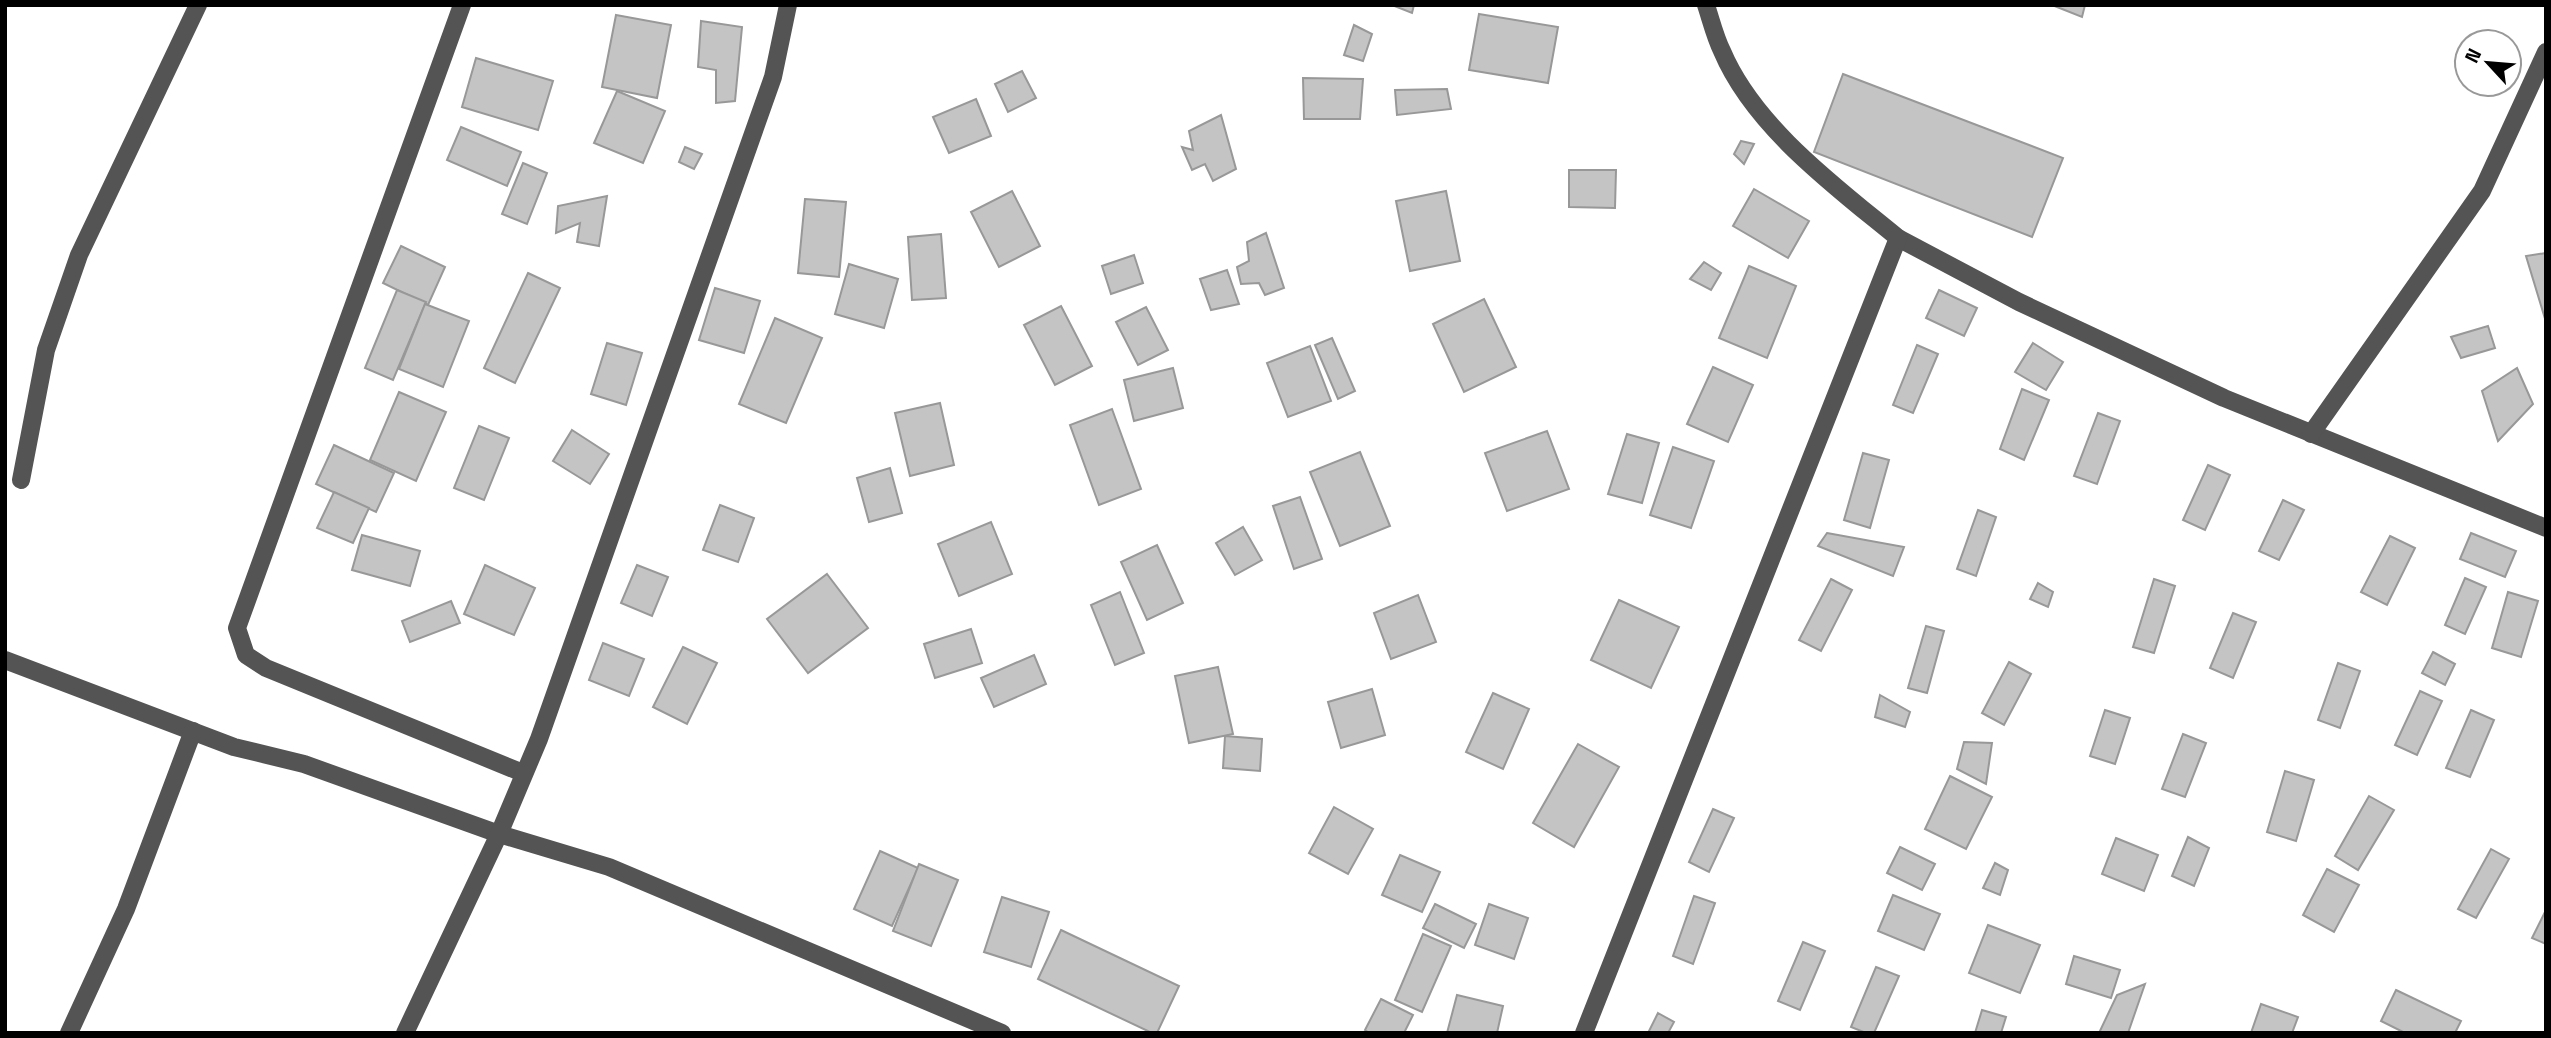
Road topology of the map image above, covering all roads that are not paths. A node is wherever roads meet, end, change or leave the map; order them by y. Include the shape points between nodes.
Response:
1 (198, 5) edge
2 (462, 5) edge
3 (789, 5) edge
4 (1706, 5) edge
5 (2546, 52) edge
6 (1898, 238) junction
7 (2311, 434) junction
8 (21, 480) dead end
9 (2546, 528) edge
10 (5, 660) edge
11 (193, 732) junction
12 (523, 773) junction
13 (499, 834) junction
14 (69, 1033) edge
15 (405, 1033) edge
16 (1002, 1033) edge
17 (1584, 1033) edge

1 - 8 street via 79,255 46,350
2 - 12 street via 237,628 246,654 266,668
3 - 12 street via 760,116 539,739
4 - 6 street via 1722,52 1770,124
5 - 7 street via 2482,191
6 - 7 street via 2019,302
6 - 17 street
7 - 9 street
10 - 11 street
11 - 13 street via 304,764
11 - 14 street via 126,909
12 - 13 street
13 - 15 street
13 - 16 street via 609,867

